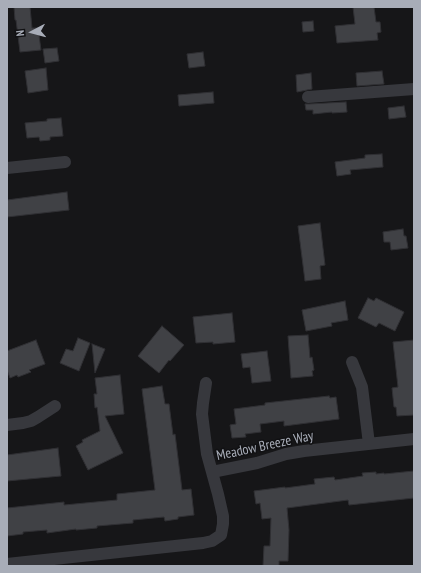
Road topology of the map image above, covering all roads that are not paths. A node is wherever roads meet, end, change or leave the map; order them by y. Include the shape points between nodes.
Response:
1 (414, 89) edge
2 (308, 97) dead end
3 (65, 162) dead end
4 (7, 168) edge
5 (352, 362) dead end
6 (206, 383) dead end
7 (55, 406) dead end
8 (7, 425) edge
9 (414, 439) edge
10 (368, 444) junction
11 (212, 472) junction
12 (92, 561) edge
13 (7, 564) edge

1 - 2 street
3 - 4 street
5 - 10 street via 362,387
6 - 11 street via 202,414
7 - 8 street via 31,421
9 - 10 street, Meadow Breeze Way
10 - 11 street, Meadow Breeze Way via 286,454
11 - 12 street, Meadow Breeze Way via 223,524 221,535 217,538 204,543
12 - 13 street, Meadow Breeze Way

